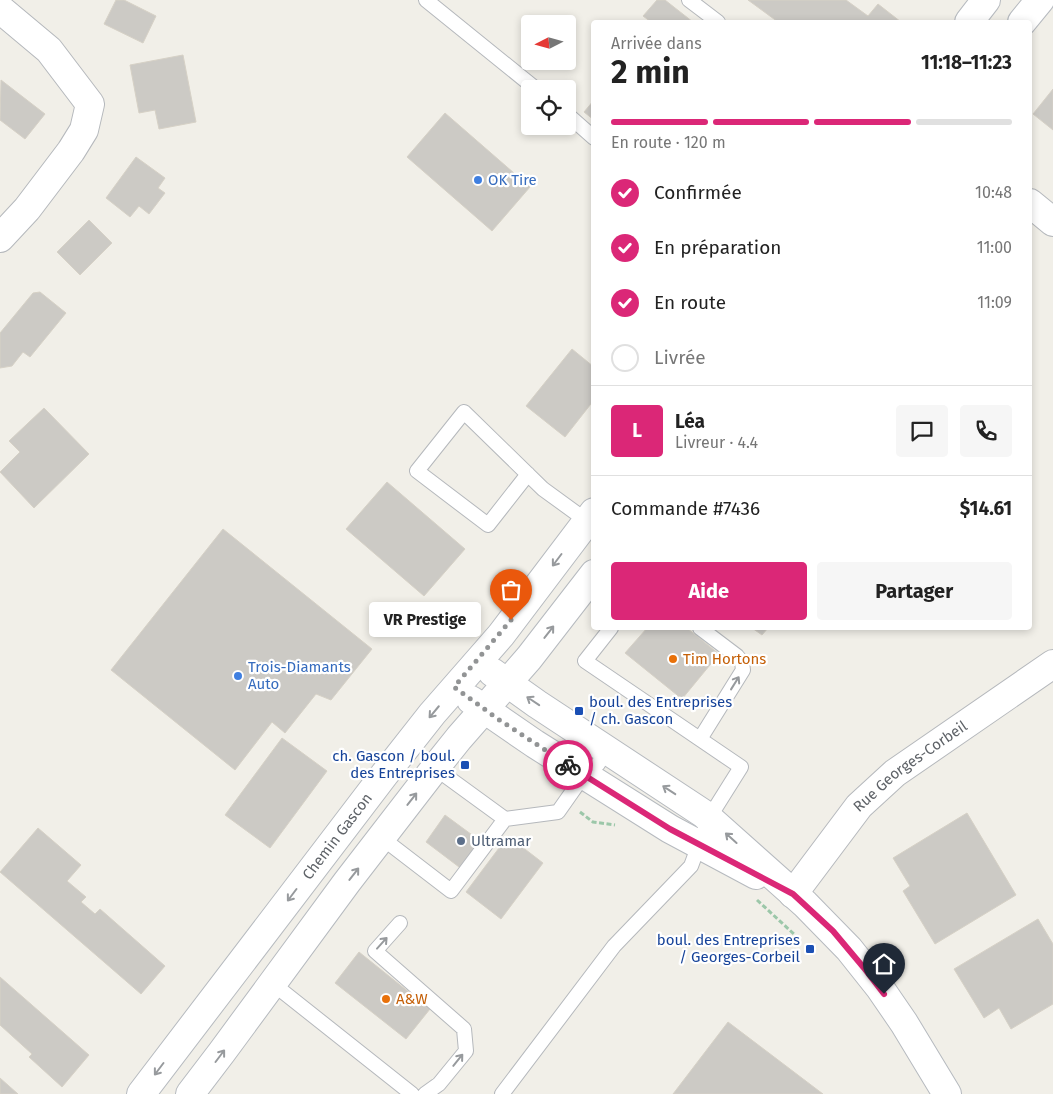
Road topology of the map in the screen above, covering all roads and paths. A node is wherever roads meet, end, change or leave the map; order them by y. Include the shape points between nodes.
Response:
1 (426, 0) edge
2 (689, 0) edge
3 (986, 0) edge
4 (1040, 0) edge
5 (0, 9) edge
6 (715, 20) edge
7 (971, 20) edge
8 (1024, 20) edge
9 (525, 80) edge
10 (576, 121) edge
11 (591, 135) edge
12 (1032, 205) edge
13 (1053, 222) edge
14 (0, 238) edge
15 (528, 474) junction
16 (590, 517) edge
17 (591, 578) edge
18 (609, 630) edge
19 (703, 630) edge
20 (477, 661) junction
21 (1053, 664) edge
22 (507, 684) junction
23 (454, 687) junction
24 (485, 710) junction
25 (700, 739) junction
26 (607, 750) junction
27 (435, 768) junction
28 (584, 775) junction
29 (709, 818) junction
30 (505, 819) junction
31 (382, 838) junction
32 (699, 844) junction
33 (793, 894) junction
34 (400, 923) dead end
35 (272, 983) junction
36 (141, 1094) edge
37 (190, 1094) edge
38 (412, 1094) edge
39 (425, 1094) edge
40 (502, 1094) edge
41 (947, 1094) edge

1 - 9 lane
2 - 6 lane
3 - 7 street
4 - 8 street
5 - 14 street via 49,50 90,104 84,130 71,151 27,209
10 - 11 lane
12 - 13 street
15 - 15 lane via 464,412 417,471 488,525
15 - 16 lane via 543,489
16 -> 20 street, Chemin Gascon
22 -> 17 street
18 - 25 lane via 585,661
25 -> 19 lane via 743,670 737,656
20 - 22 street
20 - 23 street, Chemin Gascon
21 - 33 street, Rue Georges-Corbeil via 895,773 859,806
22 - 24 street
26 -> 22 street
23 - 24 street
23 -> 36 street, Chemin Gascon
24 - 27 street
24 - 28 street
25 - 29 lane via 741,767
26 - 28 lane via 598,764
29 -> 26 street
27 - 30 lane
31 -> 27 street
28 - 30 lane via 558,812
28 - 32 street
29 - 32 lane
33 -> 29 street
30 - 31 lane via 451,891
35 -> 31 street
32 - 33 street
32 - 40 lane via 688,870 614,946
33 - 41 street via 833,931 864,968 904,1023
39 -> 34 lane via 439,1084 466,1051 464,1028 375,951
37 -> 35 street
35 - 38 lane

